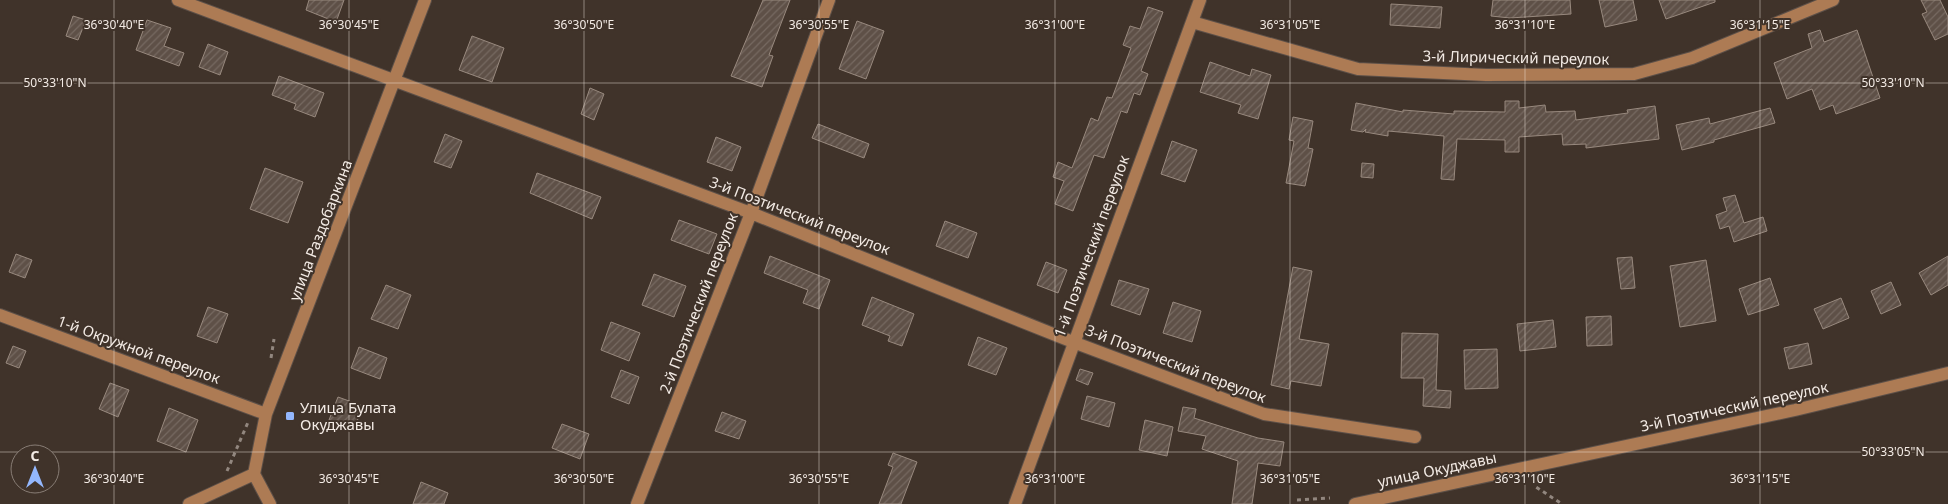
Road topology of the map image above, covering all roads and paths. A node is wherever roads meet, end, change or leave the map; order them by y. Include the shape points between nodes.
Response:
1 (178, 0) edge
2 (425, 0) edge
3 (829, 0) edge
4 (1200, 0) edge
5 (1833, 0) edge
6 (1192, 22) junction
7 (395, 80) junction
8 (751, 213) junction
9 (0, 315) edge
10 (1073, 342) junction
11 (1948, 373) edge
12 (254, 409) junction
13 (266, 414) junction
14 (1414, 437) dead end
15 (1526, 466) junction
16 (254, 474) junction
17 (226, 487) junction
18 (1330, 498) dead end
19 (1297, 500) dead end
20 (189, 504) edge
21 (270, 504) edge
22 (637, 504) edge
23 (1015, 504) edge
24 (1355, 504) edge
25 (1562, 504) edge

1 - 7 street, 3-й Поэтический переулок
2 - 7 street, улица Раздобаркина
3 - 8 street, 2-й Поэтический переулок
4 - 6 street, 1-й Поэтический переулок
5 - 6 street, 3-й Лирический переулок via 1692,58 1634,74 1486,75 1358,69
6 - 10 street, 1-й Поэтический переулок
7 - 8 street, 3-й Поэтический переулок
7 - 13 street, улица Раздобаркина
8 - 10 street, 3-й Поэтический переулок
8 - 22 street, 2-й Поэтический переулок
9 - 12 street, 1-й Окружной переулок
10 - 14 street, 3-й Поэтический переулок via 1264,414
10 - 23 street, 1-й Поэтический переулок
11 - 15 street, 3-й Поэтический переулок via 1795,410
12 - 13 street, 1-й Окружной переулок
12 - 17 path via 224,476
13 - 16 street, улица Раздобаркина
15 - 24 street, улица Окуджавы
15 - 25 path via 1536,487
16 - 17 street
16 - 21 street
17 - 20 street
18 - 19 path

